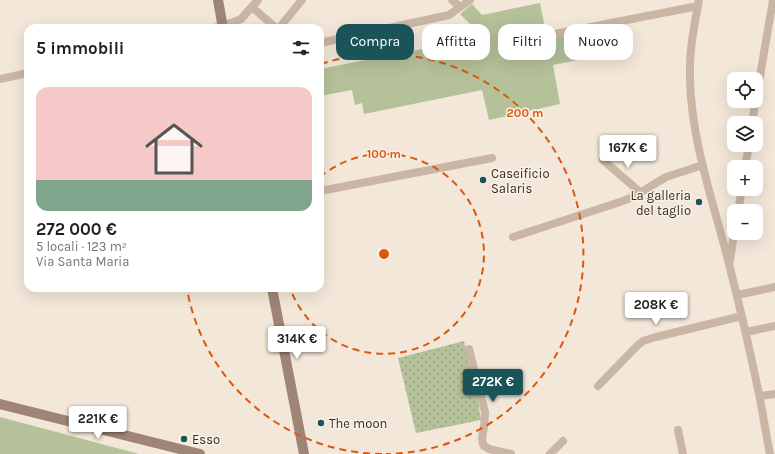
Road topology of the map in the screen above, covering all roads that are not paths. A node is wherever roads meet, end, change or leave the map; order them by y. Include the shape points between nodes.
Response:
1 (218, 0) edge
2 (258, 0) edge
3 (302, 0) edge
4 (452, 0) edge
5 (470, 0) edge
6 (772, 0) edge
7 (698, 3) edge
8 (252, 7) junction
9 (460, 7) junction
10 (219, 24) edge
11 (228, 24) edge
12 (271, 24) edge
13 (282, 24) edge
14 (556, 34) edge
15 (324, 42) edge
16 (24, 74) edge
17 (0, 79) edge
18 (753, 116) edge
19 (492, 158) dead end
20 (603, 160) dead end
21 (703, 165) junction
22 (324, 190) edge
23 (641, 193) junction
24 (514, 237) dead end
25 (733, 240) edge
26 (729, 264) junction
27 (775, 287) edge
28 (273, 292) edge
29 (737, 295) junction
30 (742, 316) junction
31 (775, 326) edge
32 (746, 332) junction
33 (469, 349) dead end
34 (598, 386) dead end
35 (775, 394) edge
36 (760, 396) junction
37 (0, 404) edge
38 (678, 430) dead end
39 (300, 435) junction
40 (563, 441) dead end
41 (771, 449) edge
42 (178, 451) edge
43 (200, 454) edge
44 (297, 454) edge
45 (304, 454) edge
46 (510, 454) edge
47 (550, 454) edge
48 (683, 454) edge

1 - 10 main road
2 - 8 street
3 - 13 street
4 - 9 street
5 - 9 street
6 - 18 street
7 - 14 street
7 - 21 street via 690,56 690,81 693,114
8 - 11 street via 242,18
8 - 12 street
9 - 15 street via 449,15
16 - 17 street
19 - 22 street
20 - 23 street
21 - 23 street via 669,176
21 - 26 street
23 - 24 street
25 - 26 street
26 - 29 street
27 - 29 street
28 - 39 main road
29 - 30 street
30 - 32 street
30 - 34 street via 643,341
31 - 32 street
32 - 36 street
33 - 46 street via 484,412 483,444 489,449
35 - 36 street
36 - 41 street
37 - 42 main road
38 - 48 street
39 - 44 main road
39 - 45 main road
40 - 47 street
42 - 43 main road

